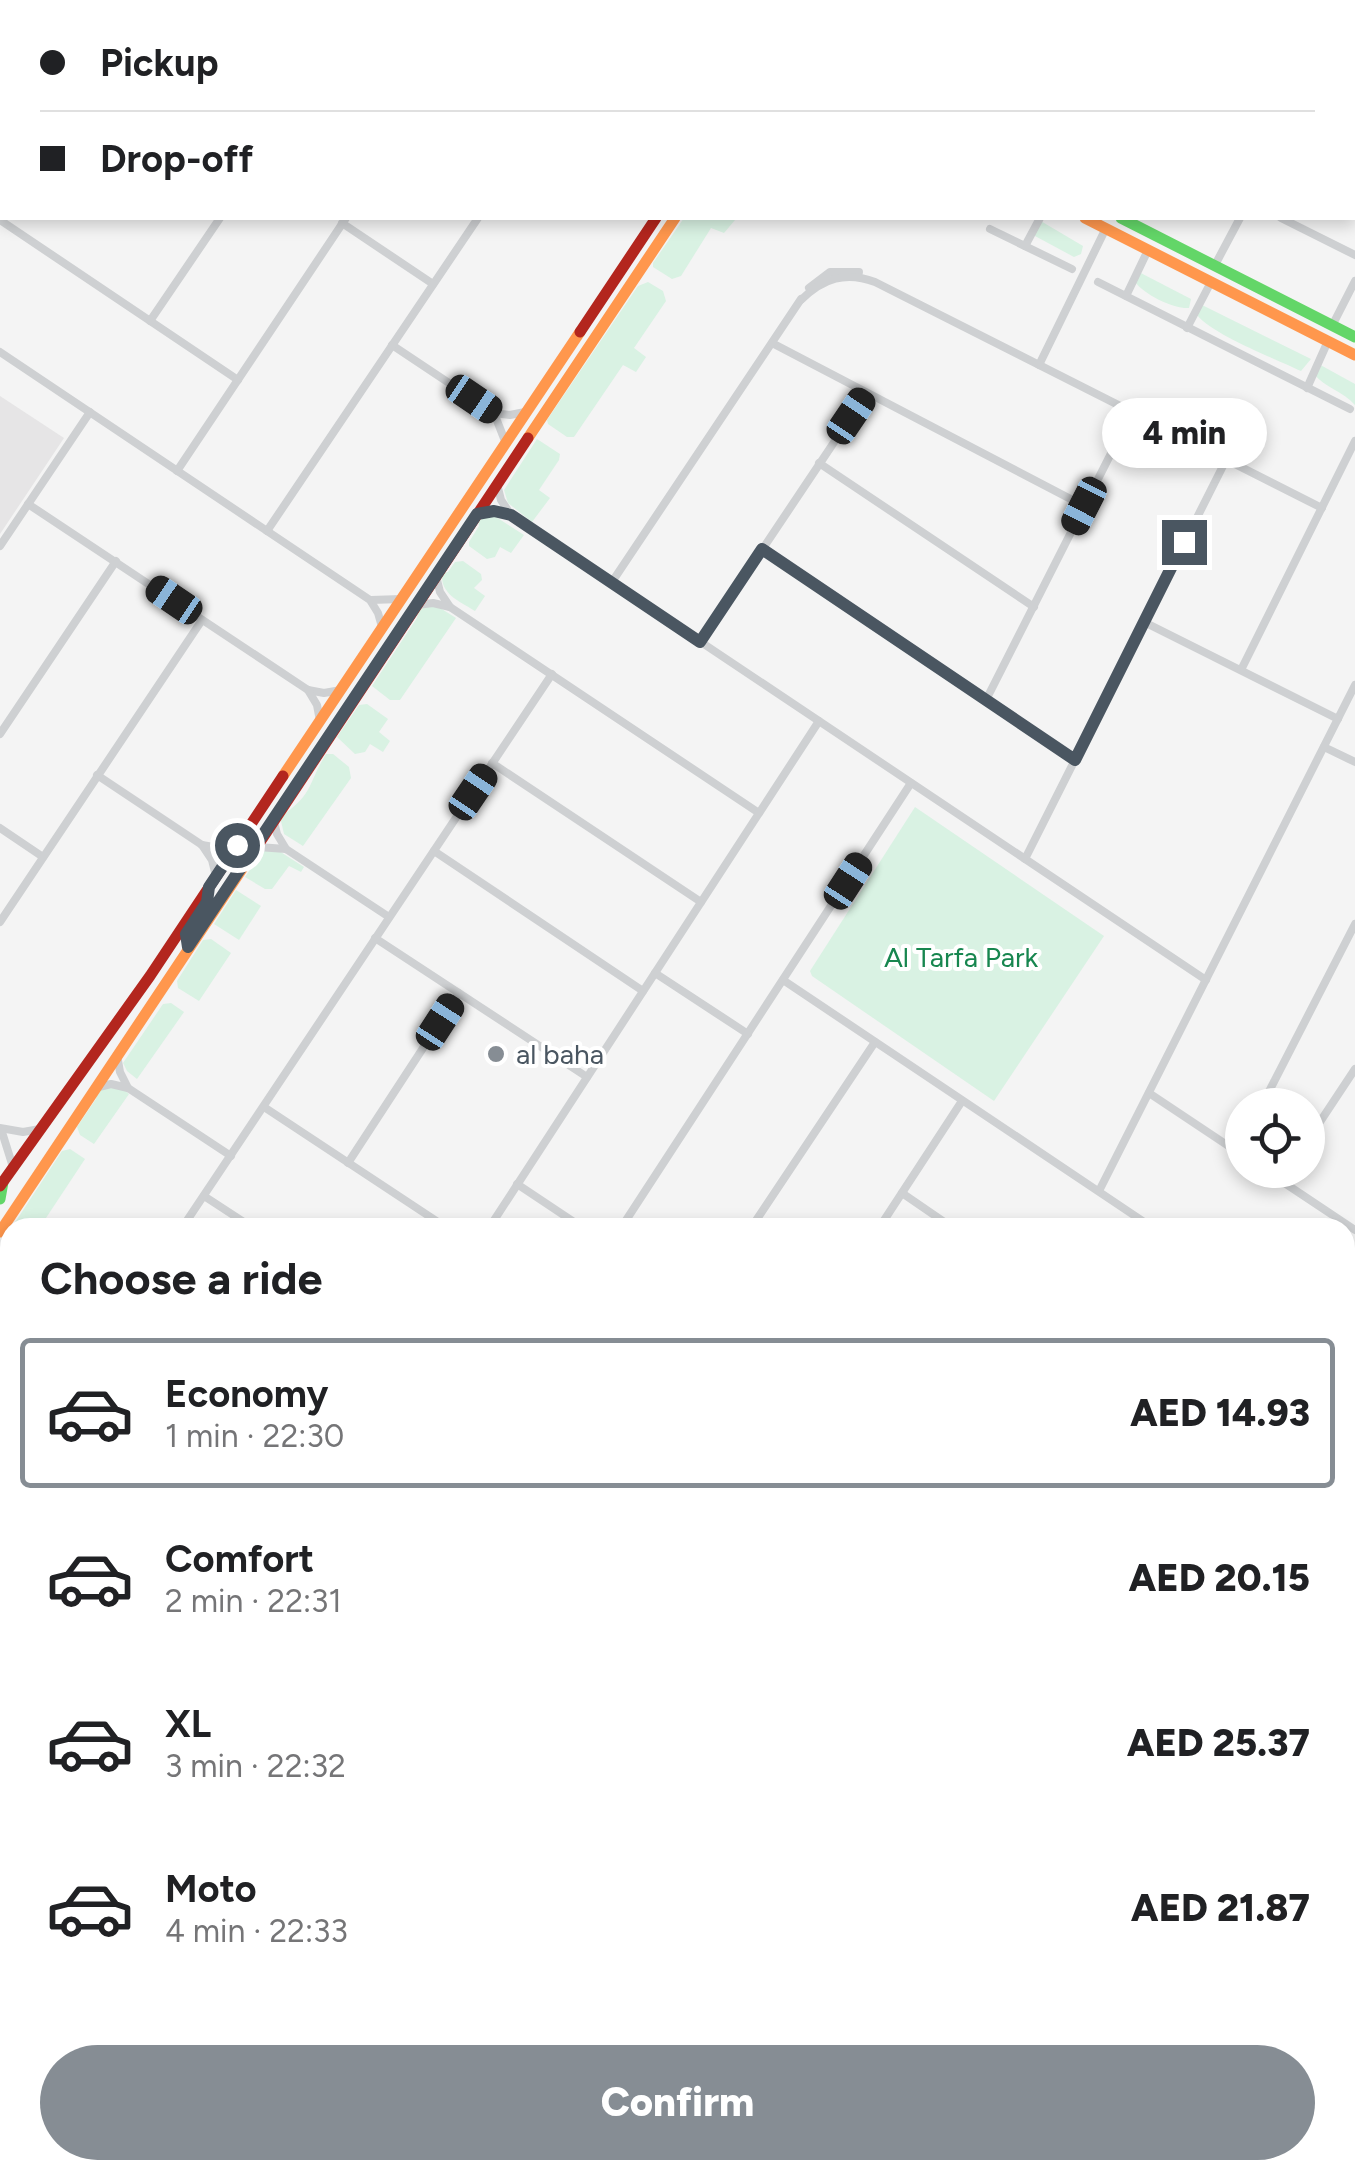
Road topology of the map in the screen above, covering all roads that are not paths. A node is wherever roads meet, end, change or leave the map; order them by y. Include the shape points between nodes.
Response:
1 (0, 220) edge
2 (219, 220) edge
3 (344, 220) edge
4 (477, 220) edge
5 (655, 220) edge
6 (674, 220) edge
7 (1039, 220) edge
8 (1089, 220) edge
9 (1239, 220) edge
10 (1285, 220) edge
11 (1147, 225) edge
12 (1106, 228) junction
13 (990, 229) dead end
14 (1025, 246) junction
15 (1148, 250) junction
16 (1355, 256) edge
17 (1215, 266) junction
18 (1072, 269) dead end
19 (1355, 281) edge
20 (1098, 282) dead end
21 (1211, 282) junction
22 (433, 284) junction
23 (1232, 293) junction
24 (1126, 296) junction
25 (1282, 300) junction
26 (150, 320) junction
27 (1332, 326) junction
28 (1187, 328) junction
29 (1355, 337) edge
30 (1328, 342) junction
31 (772, 343) junction
32 (392, 345) junction
33 (0, 352) edge
34 (1355, 355) edge
35 (1039, 365) junction
36 (548, 378) junction
37 (238, 380) junction
38 (1307, 388) junction
39 (867, 393) junction
40 (1350, 409) dead end
41 (90, 412) junction
42 (525, 412) junction
43 (1132, 412) junction
44 (494, 413) junction
45 (537, 424) junction
46 (506, 442) junction
47 (1355, 442) edge
48 (1226, 460) junction
49 (819, 462) junction
50 (177, 471) junction
51 (497, 483) junction
52 (28, 504) junction
53 (1084, 506) junction
54 (1322, 508) junction
55 (477, 514) junction
56 (511, 515) junction
57 (267, 531) junction
58 (0, 546) edge
59 (762, 549) junction
60 (116, 562) junction
61 (436, 576) junction
62 (612, 582) junction
63 (401, 599) junction
64 (370, 600) junction
65 (417, 604) junction
66 (450, 607) junction
67 (1034, 607) junction
68 (202, 620) junction
69 (1144, 622) junction
70 (382, 629) junction
71 (700, 642) junction
72 (1241, 670) junction
73 (552, 674) junction
74 (1355, 685) edge
75 (308, 690) junction
76 (341, 690) junction
77 (986, 700) junction
78 (1338, 719) junction
79 (320, 721) junction
80 (819, 721) junction
81 (0, 734) edge
82 (1324, 747) junction
83 (1075, 760) junction
84 (1355, 762) edge
85 (492, 763) junction
86 (98, 775) junction
87 (911, 782) junction
88 (759, 813) junction
89 (274, 817) junction
90 (0, 828) edge
91 (202, 845) junction
92 (237, 845) junction
93 (254, 848) junction
94 (286, 849) junction
95 (434, 851) junction
96 (44, 857) junction
97 (1025, 859) junction
98 (213, 882) junction
99 (701, 902) junction
100 (389, 918) junction
101 (0, 922) edge
102 (1355, 924) edge
103 (375, 938) junction
104 (188, 947) junction
105 (655, 973) junction
106 (783, 980) junction
107 (1206, 980) junction
108 (643, 990) junction
109 (459, 993) junction
110 (748, 1034) junction
111 (875, 1042) junction
112 (117, 1055) junction
113 (1355, 1069) edge
114 (587, 1077) junction
115 (95, 1088) junction
116 (128, 1088) junction
117 (1271, 1088) edge
118 (1148, 1094) junction
119 (962, 1101) junction
120 (264, 1107) junction
121 (1325, 1114) edge
122 (45, 1127) junction
123 (1, 1128) edge
124 (1225, 1140) edge
125 (230, 1156) junction
126 (348, 1163) junction
127 (14, 1170) junction
128 (2, 1184) edge
129 (518, 1184) junction
130 (1293, 1188) edge
131 (1099, 1191) junction
132 (902, 1193) junction
133 (204, 1196) junction
134 (0, 1199) edge
135 (9, 1218) edge
136 (189, 1218) edge
137 (238, 1218) edge
138 (433, 1218) edge
139 (496, 1218) edge
140 (568, 1218) edge
141 (628, 1218) edge
142 (758, 1218) edge
143 (886, 1218) edge
144 (938, 1218) edge
145 (1138, 1218) edge
146 (1337, 1218) edge

1 - 26 street
2 - 26 street
3 - 22 street
3 - 37 street
4 - 22 street
5 - 36 main road
6 - 45 main road
7 - 14 street
8 - 12 main road
9 - 17 street
10 - 16 street
11 - 17 main road
12 - 15 main road
12 - 35 street
13 - 14 street
14 - 18 street
15 - 21 main road
15 - 24 street
17 - 25 main road
19 - 27 street
20 - 24 street
21 - 23 main road
21 - 28 street
22 - 32 street
23 - 25 main road via 1278,306
23 - 30 main road
24 - 28 street
25 - 27 main road
26 - 37 street
27 - 29 main road
28 - 38 street
30 - 34 main road
30 - 38 street
31 - 35 street via 814,282 839,270 857,271
31 - 39 street
31 - 62 street
32 - 44 street
32 - 57 street
33 - 41 street
35 - 43 street
36 - 42 main road
36 - 45 main road via 554,383
37 - 50 street
38 - 40 street
39 - 49 street
39 - 53 street
41 - 50 street
41 - 52 street
42 - 44 street
42 - 46 main road
43 - 48 street
43 - 53 street
44 - 46 street
45 - 51 main road
46 - 63 main road
47 - 54 street
48 - 54 street
48 - 69 street
49 - 59 street
49 - 67 street
50 - 57 street
51 - 55 main road
51 - 56 street
52 - 58 street
52 - 60 street
53 - 67 street
54 - 72 street
55 - 56 street
55 - 61 main road
56 - 62 street
57 - 64 street
59 - 71 street
59 - 77 street
60 - 68 street
60 - 81 street
61 - 65 main road
61 - 66 street
62 - 71 street
63 - 64 street
63 - 70 main road
64 - 70 street
65 - 66 street
65 - 89 main road
66 - 73 street
67 - 77 street
68 - 75 street
68 - 86 street
69 - 72 street
69 - 83 street
70 - 76 main road
71 - 80 street
72 - 78 street
73 - 85 street
73 - 88 street
74 - 78 street
75 - 76 street
75 - 79 street
76 - 79 main road
77 - 83 street
78 - 82 street
79 - 92 main road
80 - 87 street
80 - 88 street
82 - 84 street
82 - 107 street
83 - 97 street
85 - 95 street
85 - 99 street
86 - 91 street
86 - 96 street
87 - 97 street
87 - 106 street
88 - 99 street
89 - 93 main road
89 - 94 street
90 - 96 street
91 - 92 street
91 - 98 street via 212,860
92 - 98 main road
93 - 94 street
93 - 104 main road
94 - 100 street
95 - 100 street
95 - 108 street
96 - 101 street
97 - 107 street
98 - 104 main road via 185,937
98 - 122 main road
99 - 105 street
100 - 103 street
102 - 117 street
103 - 109 street
103 - 120 street
104 - 112 main road
105 - 108 street
105 - 110 street
106 - 110 street
106 - 111 street
107 - 118 street
108 - 114 street
109 - 114 street
109 - 126 street
110 - 141 street
111 - 119 street
111 - 142 street
112 - 115 main road
112 - 116 street
113 - 121 street
114 - 129 street
115 - 116 street
115 - 135 main road
116 - 125 street
118 - 124 street
118 - 131 street
119 - 131 street
119 - 132 street
120 - 125 street
120 - 126 street
122 - 123 street
122 - 127 main road
123 - 127 street
125 - 133 street
126 - 138 street
127 - 128 main road
128 - 134 main road
129 - 139 street
129 - 140 street
130 - 146 street
131 - 145 street
132 - 143 street
132 - 144 street
133 - 136 street
133 - 137 street

